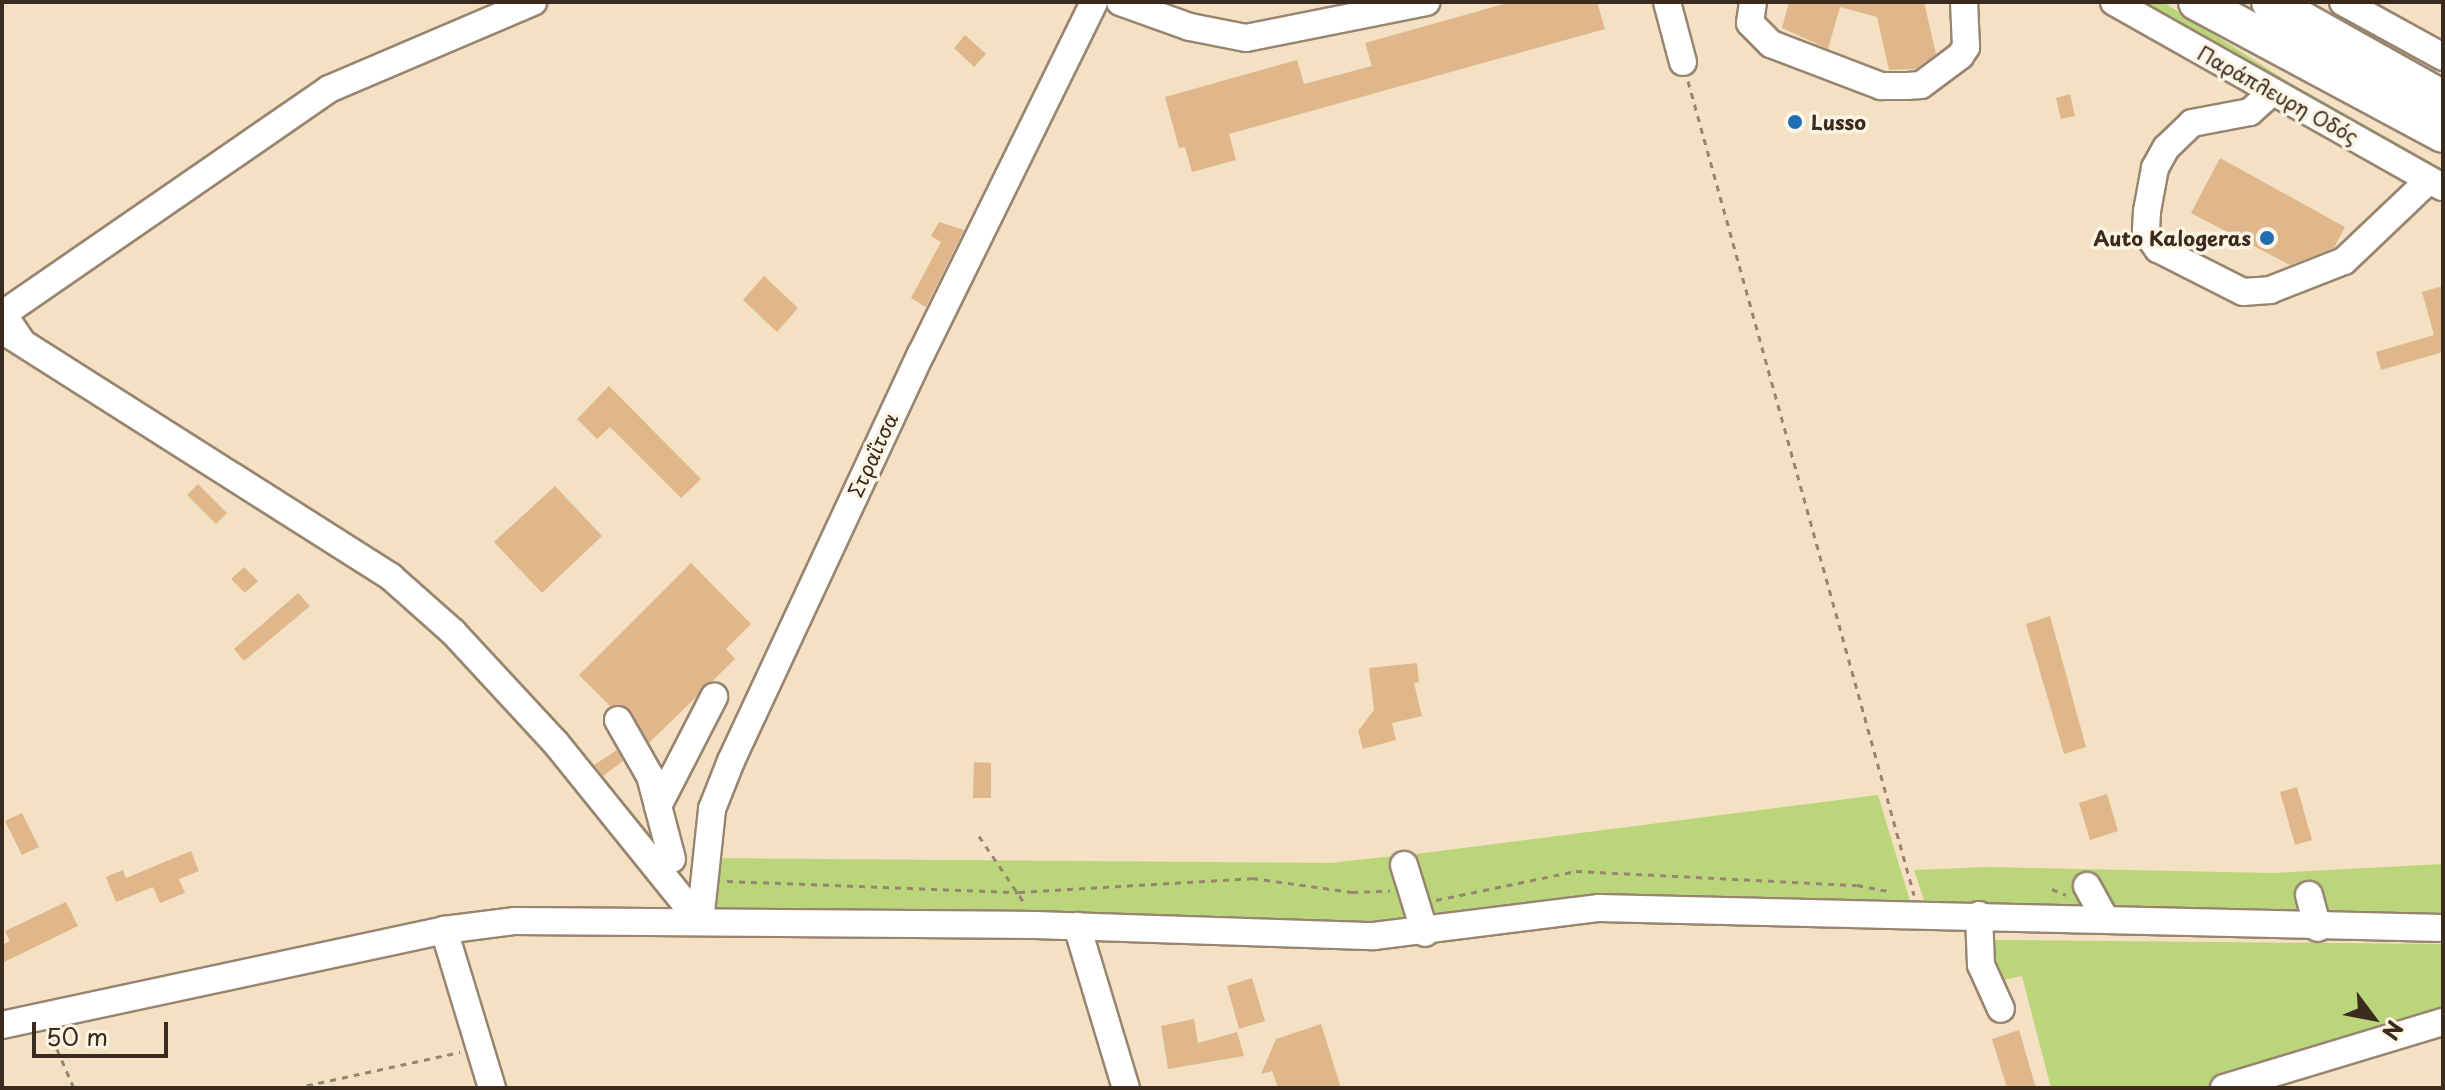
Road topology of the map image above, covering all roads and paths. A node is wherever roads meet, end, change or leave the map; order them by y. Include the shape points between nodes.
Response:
1 (533, 2) edge
2 (1094, 2) edge
3 (1120, 2) edge
4 (1426, 2) edge
5 (1667, 2) edge
6 (1753, 2) edge
7 (1964, 2) edge
8 (2114, 2) edge
9 (2197, 2) edge
10 (2270, 2) edge
11 (2343, 2) edge
12 (2257, 38) junction
13 (2443, 57) edge
14 (1683, 62) joint
15 (2272, 92) junction
16 (2443, 99) edge
17 (2443, 134) edge
18 (2438, 174) edge
19 (2, 330) edge
20 (26, 348) junction
21 (714, 697) dead end
22 (618, 720) dead end
23 (658, 806) junction
24 (712, 809) junction
25 (979, 836) dead end
26 (659, 859) junction
27 (703, 880) junction
28 (1411, 886) junction
29 (2087, 886) dead end
30 (1019, 892) junction
31 (2309, 895) dead end
32 (1916, 905) junction
33 (1979, 915) junction
34 (2105, 918) junction
35 (700, 922) junction
36 (1077, 926) junction
37 (2318, 928) junction
38 (2443, 928) edge
39 (444, 930) junction
40 (1425, 933) junction
41 (2001, 1009) dead end
42 (43, 1016) junction
43 (2443, 1022) edge
44 (2, 1025) edge
45 (480, 1048) junction
46 (74, 1088) edge
47 (295, 1088) edge
48 (492, 1088) edge
49 (1126, 1088) edge
50 (2224, 1088) edge

1 - 20 street via 329,89 137,217 3,314
2 - 24 street, Στραΐτσα via 921,354
3 - 4 street via 1190,27 1246,38
5 - 14 street
6 - 7 street via 1750,23 1771,44 1881,86 1907,86 1921,85 1960,56 1966,47
8 - 15 street, Παράπλευρη Οδός
9 - 12 highway
10 - 16 highway
11 - 13 street
12 - 17 highway
12 - 18 highway
14 - 32 path
15 - 18 street, Παράπλευρη Οδός
15 - 18 street via 2250,112 2192,123 2166,148 2155,168 2147,211 2146,232 2158,249 2243,292 2270,290 2344,261
19 - 20 street
20 - 26 street via 391,577 453,632
21 - 23 street
22 - 23 street via 650,776
23 - 26 street
24 - 26 street via 692,849
24 - 27 street, Στραΐτσα
25 - 30 path
26 - 35 street
27 - 30 path
27 - 35 street, Στραΐτσα
28 - 30 path via 1352,892 1252,878
28 - 32 path via 1576,871 1857,885
28 - 40 street
29 - 34 street
31 - 37 street
32 - 33 street
32 - 40 street via 1599,908 1518,915
33 - 34 street
33 - 41 street via 1981,965
34 - 37 street
35 - 36 street
35 - 39 street via 515,921
36 - 40 street
36 - 49 street
37 - 38 street
39 - 42 street
39 - 45 street
42 - 44 street
42 - 46 path
43 - 50 street
45 - 47 path
45 - 48 street

